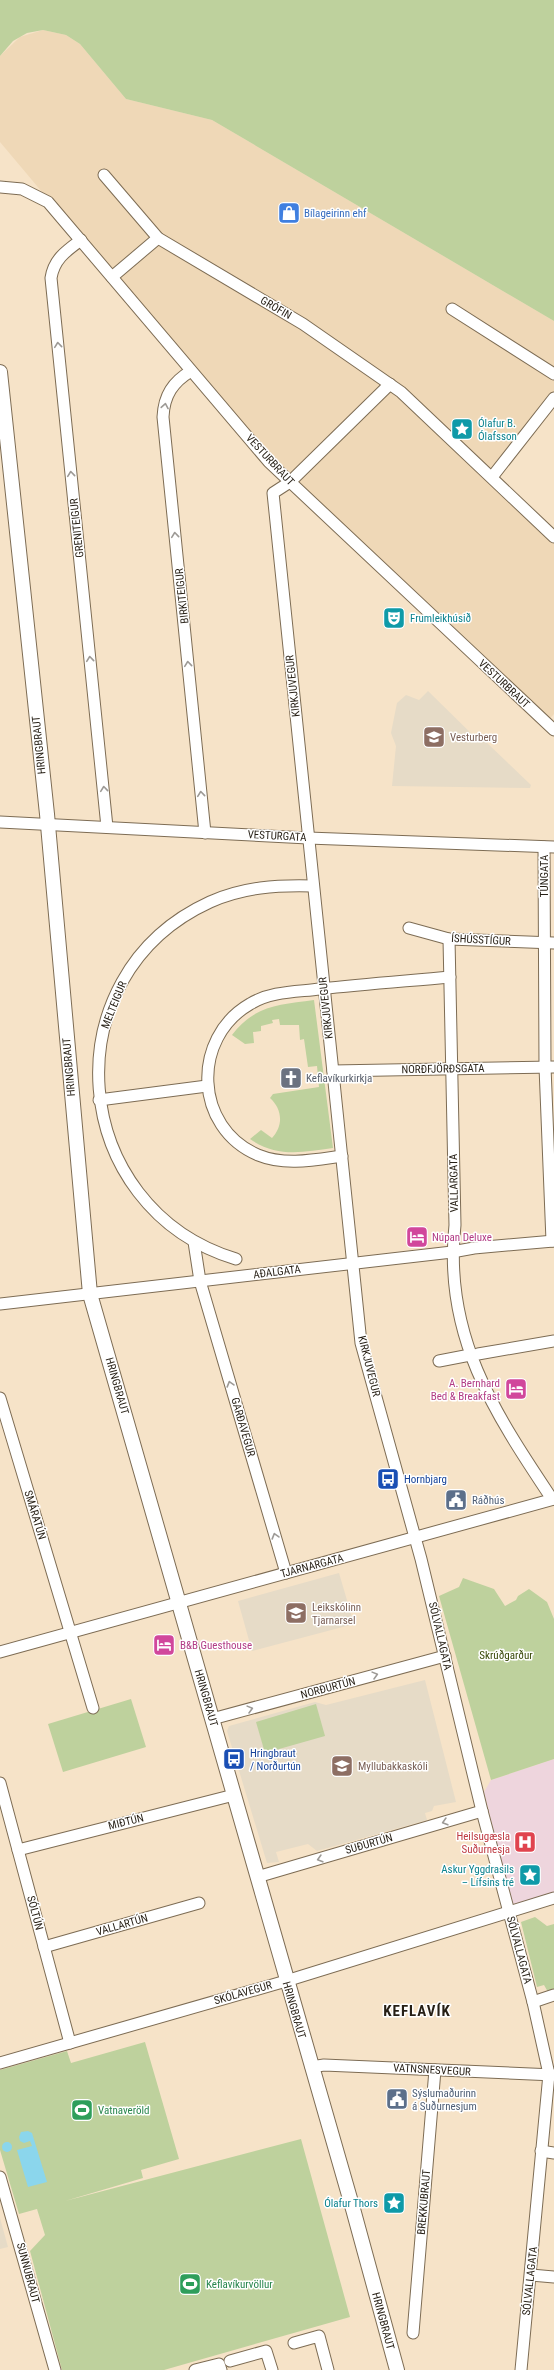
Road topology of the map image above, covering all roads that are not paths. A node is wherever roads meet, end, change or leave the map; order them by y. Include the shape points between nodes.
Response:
1 (104, 175) dead end
2 (0, 187) edge
3 (158, 238) junction
4 (81, 240) junction
5 (112, 277) junction
6 (452, 309) dead end
7 (191, 371) junction
8 (0, 372) edge
9 (554, 374) edge
10 (390, 384) junction
11 (554, 398) edge
12 (492, 478) junction
13 (290, 482) junction
14 (554, 537) edge
15 (554, 730) edge
16 (0, 822) edge
17 (47, 824) junction
18 (108, 828) junction
19 (205, 833) junction
20 (308, 838) junction
21 (549, 847) edge
22 (313, 886) junction
23 (409, 928) dead end
24 (449, 939) junction
25 (549, 943) edge
26 (450, 977) junction
27 (324, 989) junction
28 (550, 1067) edge
29 (453, 1068) junction
30 (333, 1071) junction
31 (207, 1086) junction
32 (99, 1100) junction
33 (342, 1156) junction
34 (553, 1241) edge
35 (194, 1242) junction
36 (452, 1252) junction
37 (236, 1259) dead end
38 (353, 1263) junction
39 (200, 1281) junction
40 (90, 1294) junction
41 (0, 1304) edge
42 (554, 1341) edge
43 (474, 1354) junction
44 (439, 1361) dead end
45 (0, 1398) edge
46 (553, 1499) edge
47 (415, 1537) junction
48 (286, 1573) junction
49 (178, 1603) junction
50 (71, 1633) junction
51 (0, 1652) edge
52 (445, 1656) junction
53 (93, 1708) dead end
54 (212, 1719) junction
55 (0, 1783) edge
56 (234, 1795) junction
57 (482, 1811) junction
58 (18, 1850) junction
59 (257, 1877) junction
60 (554, 1898) edge
61 (199, 1903) dead end
62 (510, 1912) junction
63 (44, 1947) junction
64 (286, 1981) junction
65 (554, 1995) edge
66 (533, 2002) junction
67 (70, 2043) junction
68 (0, 2063) edge
69 (311, 2067) junction
70 (435, 2070) junction
71 (551, 2074) edge
72 (542, 2151) junction
73 (554, 2153) edge
74 (0, 2177) edge
75 (531, 2275) junction
76 (554, 2277) edge
77 (413, 2333) dead end
78 (294, 2343) dead end
79 (230, 2361) dead end
80 (55, 2370) edge
81 (195, 2370) edge
82 (221, 2370) edge
83 (272, 2370) edge
84 (328, 2370) edge
85 (397, 2370) edge
86 (521, 2370) edge

1 - 3 street, GRÓFIN
2 - 4 street, VESTURBRAUT via 22,189 40,196
3 - 5 street
3 - 10 street, GRÓFIN via 303,324
4 - 5 street, VESTURBRAUT
18 -> 4 street, GRENITEIGUR via 51,278 54,266 61,255
5 - 7 street, VESTURBRAUT
6 - 9 street
7 - 13 street, VESTURBRAUT via 269,462
19 -> 7 street, BIRKITEIGUR via 163,417 170,390 177,380
8 - 17 main road, HRINGBRAUT
10 - 12 street, GRÓFIN via 449,435
10 - 13 street
11 - 12 street
12 - 14 street, GRÓFIN
13 - 15 street, VESTURBRAUT
13 - 20 street, KIRKJUVEGUR via 273,493
16 - 17 street, VESTURGATA
17 - 18 street, VESTURGATA
17 - 40 main road, HRINGBRAUT
18 - 19 street, VESTURGATA
19 - 20 street, VESTURGATA
20 - 21 street, VESTURGATA
20 - 22 street, KIRKJUVEGUR
21 - 25 street, TÚNGATA
22 - 27 street, KIRKJUVEGUR
22 - 32 street, MELTEIGUR via 275,886 226,896 186,916 155,940 133,965 110,1009 102,1034 98,1060
23 - 24 street, ÍSHÚSSTÍGUR
24 - 25 street, ÍSHÚSSTÍGUR
24 - 26 street, VALLARGATA
25 - 28 street, TÚNGATA
26 - 27 street
26 - 29 street, VALLARGATA
27 - 30 street, KIRKJUVEGUR
27 - 31 street via 272,995 241,1009 225,1025 214,1044 208,1065
28 - 29 street, NORÐFJÖRÐSGATA
28 - 34 street, TÚNGATA
29 - 30 street, NORÐFJÖRÐSGATA
29 - 36 street, VALLARGATA via 455,1225
30 - 33 street, KIRKJUVEGUR
31 - 32 street
31 - 33 street via 220,1122 232,1137 248,1150 268,1158 289,1162
32 - 35 street, MELTEIGUR via 106,1134 129,1180 163,1219
33 - 38 street, KIRKJUVEGUR
34 - 36 street, AÐALGATA
35 - 37 street, MELTEIGUR
35 - 39 street
36 - 38 street, AÐALGATA
36 - 43 street, VALLARGATA via 457,1309
38 - 39 street, AÐALGATA
38 - 47 street, KIRKJUVEGUR via 361,1343
39 - 40 street, AÐALGATA
48 -> 39 street, GARÐAVEGUR
40 - 41 street, AÐALGATA
40 - 49 main road, HRINGBRAUT
42 - 43 street
43 - 44 street
43 - 46 street, VALLARGATA via 489,1396
45 - 50 street, SMÁRATÚN
46 - 47 street, TJARNARGATA
47 - 48 street, TJARNARGATA
47 - 52 street, SÓLVALLAGATA
48 - 49 street, TJARNARGATA
49 - 50 street, TJARNARGATA
49 - 54 main road, HRINGBRAUT
50 - 51 street, TJARNARGATA
50 - 53 street
54 -> 52 street, NORÐURTÚN
52 - 57 street, SÓLVALLAGATA
54 - 56 main road, HRINGBRAUT
55 - 58 street, SÓLTÚN
56 - 58 street, MIÐTÚN
56 - 59 main road, HRINGBRAUT
57 -> 59 street, SUÐURTÚN
57 - 62 street, SÓLVALLAGATA
58 - 63 street, SÓLTÚN
59 - 64 main road, HRINGBRAUT
60 - 62 street, SKÓLAVEGUR
61 - 63 street, VALLARTÚN
62 - 64 street, SKÓLAVEGUR
62 - 66 street, SÓLVALLAGATA
63 - 67 street, SÓLTÚN
64 - 67 street, SKÓLAVEGUR
64 - 69 main road, HRINGBRAUT
65 - 66 street
66 - 71 street, SÓLVALLAGATA
67 - 68 street, SKÓLAVEGUR
69 - 70 street, VATNSNESVEGUR via 324,2065
69 - 85 main road, HRINGBRAUT
70 - 71 street, VATNSNESVEGUR
70 - 77 street, BREKKUBRAUT
71 - 72 street, SÓLVALLAGATA
72 - 73 street
72 - 75 street, SÓLVALLAGATA
74 - 80 street, SUNNUBRAUT
75 - 76 street
75 - 86 street, SÓLVALLAGATA
78 - 84 street via 319,2336
79 - 83 street via 266,2351
81 - 82 street via 219,2364

